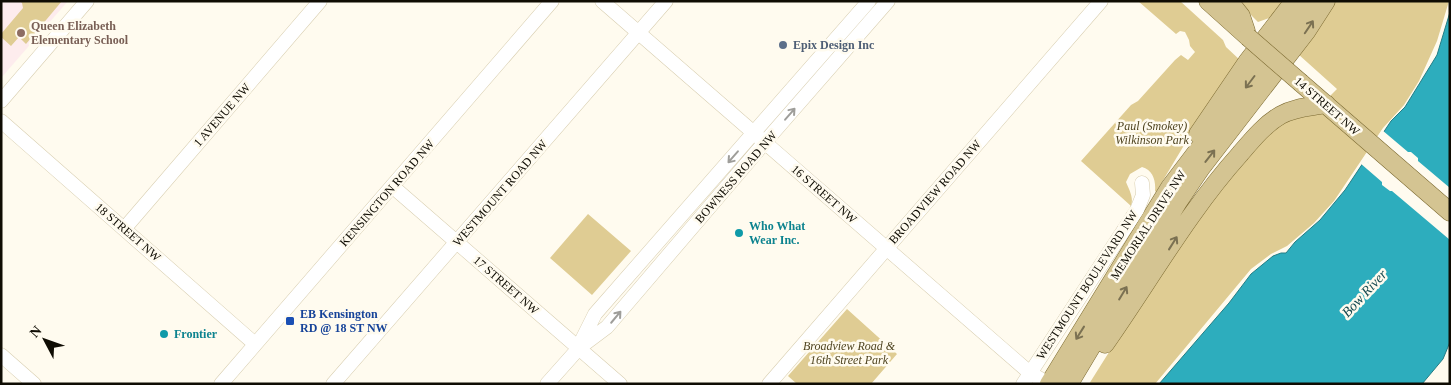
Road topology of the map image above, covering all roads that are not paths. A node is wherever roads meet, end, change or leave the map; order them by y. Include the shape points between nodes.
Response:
1 (87, 1) edge
2 (320, 1) edge
3 (552, 1) edge
4 (602, 1) edge
5 (666, 1) edge
6 (869, 1) edge
7 (888, 1) edge
8 (1101, 1) edge
9 (1208, 1) edge
10 (1230, 1) edge
11 (1294, 1) edge
12 (1310, 1) edge
13 (1326, 1) edge
14 (639, 33) junction
15 (1248, 36) junction
16 (1, 101) edge
17 (1326, 104) junction
18 (1, 121) edge
19 (754, 133) junction
20 (765, 142) junction
21 (1142, 183) dead end
22 (392, 186) junction
23 (1170, 187) junction
24 (1448, 211) edge
25 (124, 228) junction
26 (457, 242) junction
27 (886, 248) junction
28 (255, 344) junction
29 (579, 348) junction
30 (1, 355) edge
31 (1026, 378) edge
32 (1070, 382) edge
33 (34, 384) edge
34 (221, 384) edge
35 (333, 384) edge
36 (547, 384) edge
37 (620, 384) edge
38 (769, 384) edge
39 (1049, 384) edge

1 - 16 street
2 - 25 street, 1 AVENUE NW
3 - 22 street, KENSINGTON ROAD NW
4 - 14 street, 16 STREET NW
5 - 14 street, WESTMOUNT ROAD NW
6 - 19 street, BOWNESS ROAD NW
20 -> 7 street, BOWNESS ROAD NW
8 - 27 street, BROADVIEW ROAD NW
9 - 15 main road, 14 STREET NW
10 - 15 main road via 1241,16
11 - 23 main road via 1202,126
12 -> 23 main road, MEMORIAL DRIVE NW
32 -> 13 main road, MEMORIAL DRIVE NW via 1196,175 1306,32
14 - 19 street, 16 STREET NW
14 - 26 street, WESTMOUNT ROAD NW
15 - 17 main road, 14 STREET NW, bridge
17 - 24 main road, 14 STREET NW
32 -> 17 main road via 1087,369 1137,299 1188,218 1246,147 1282,114
18 - 25 street, 18 STREET NW
19 - 20 street, 16 STREET NW
19 -> 29 street, BOWNESS ROAD NW via 595,314
20 - 27 street, 16 STREET NW
29 -> 20 street, BOWNESS ROAD NW via 607,328
21 - 31 street, WESTMOUNT BOULEVARD NW via 1143,195 1137,210
22 - 26 street, 17 STREET NW
22 - 28 street, KENSINGTON ROAD NW
23 -> 39 main road, MEMORIAL DRIVE NW
25 - 28 street, 18 STREET NW
26 - 29 street, 17 STREET NW
26 - 35 street, WESTMOUNT ROAD NW
27 - 31 street, 16 STREET NW
27 - 38 street, BROADVIEW ROAD NW
28 - 34 street, KENSINGTON ROAD NW
29 - 36 street, BOWNESS ROAD NW
29 - 37 street, 17 STREET NW
30 - 33 street
31 - 39 street, 16 STREET NW

